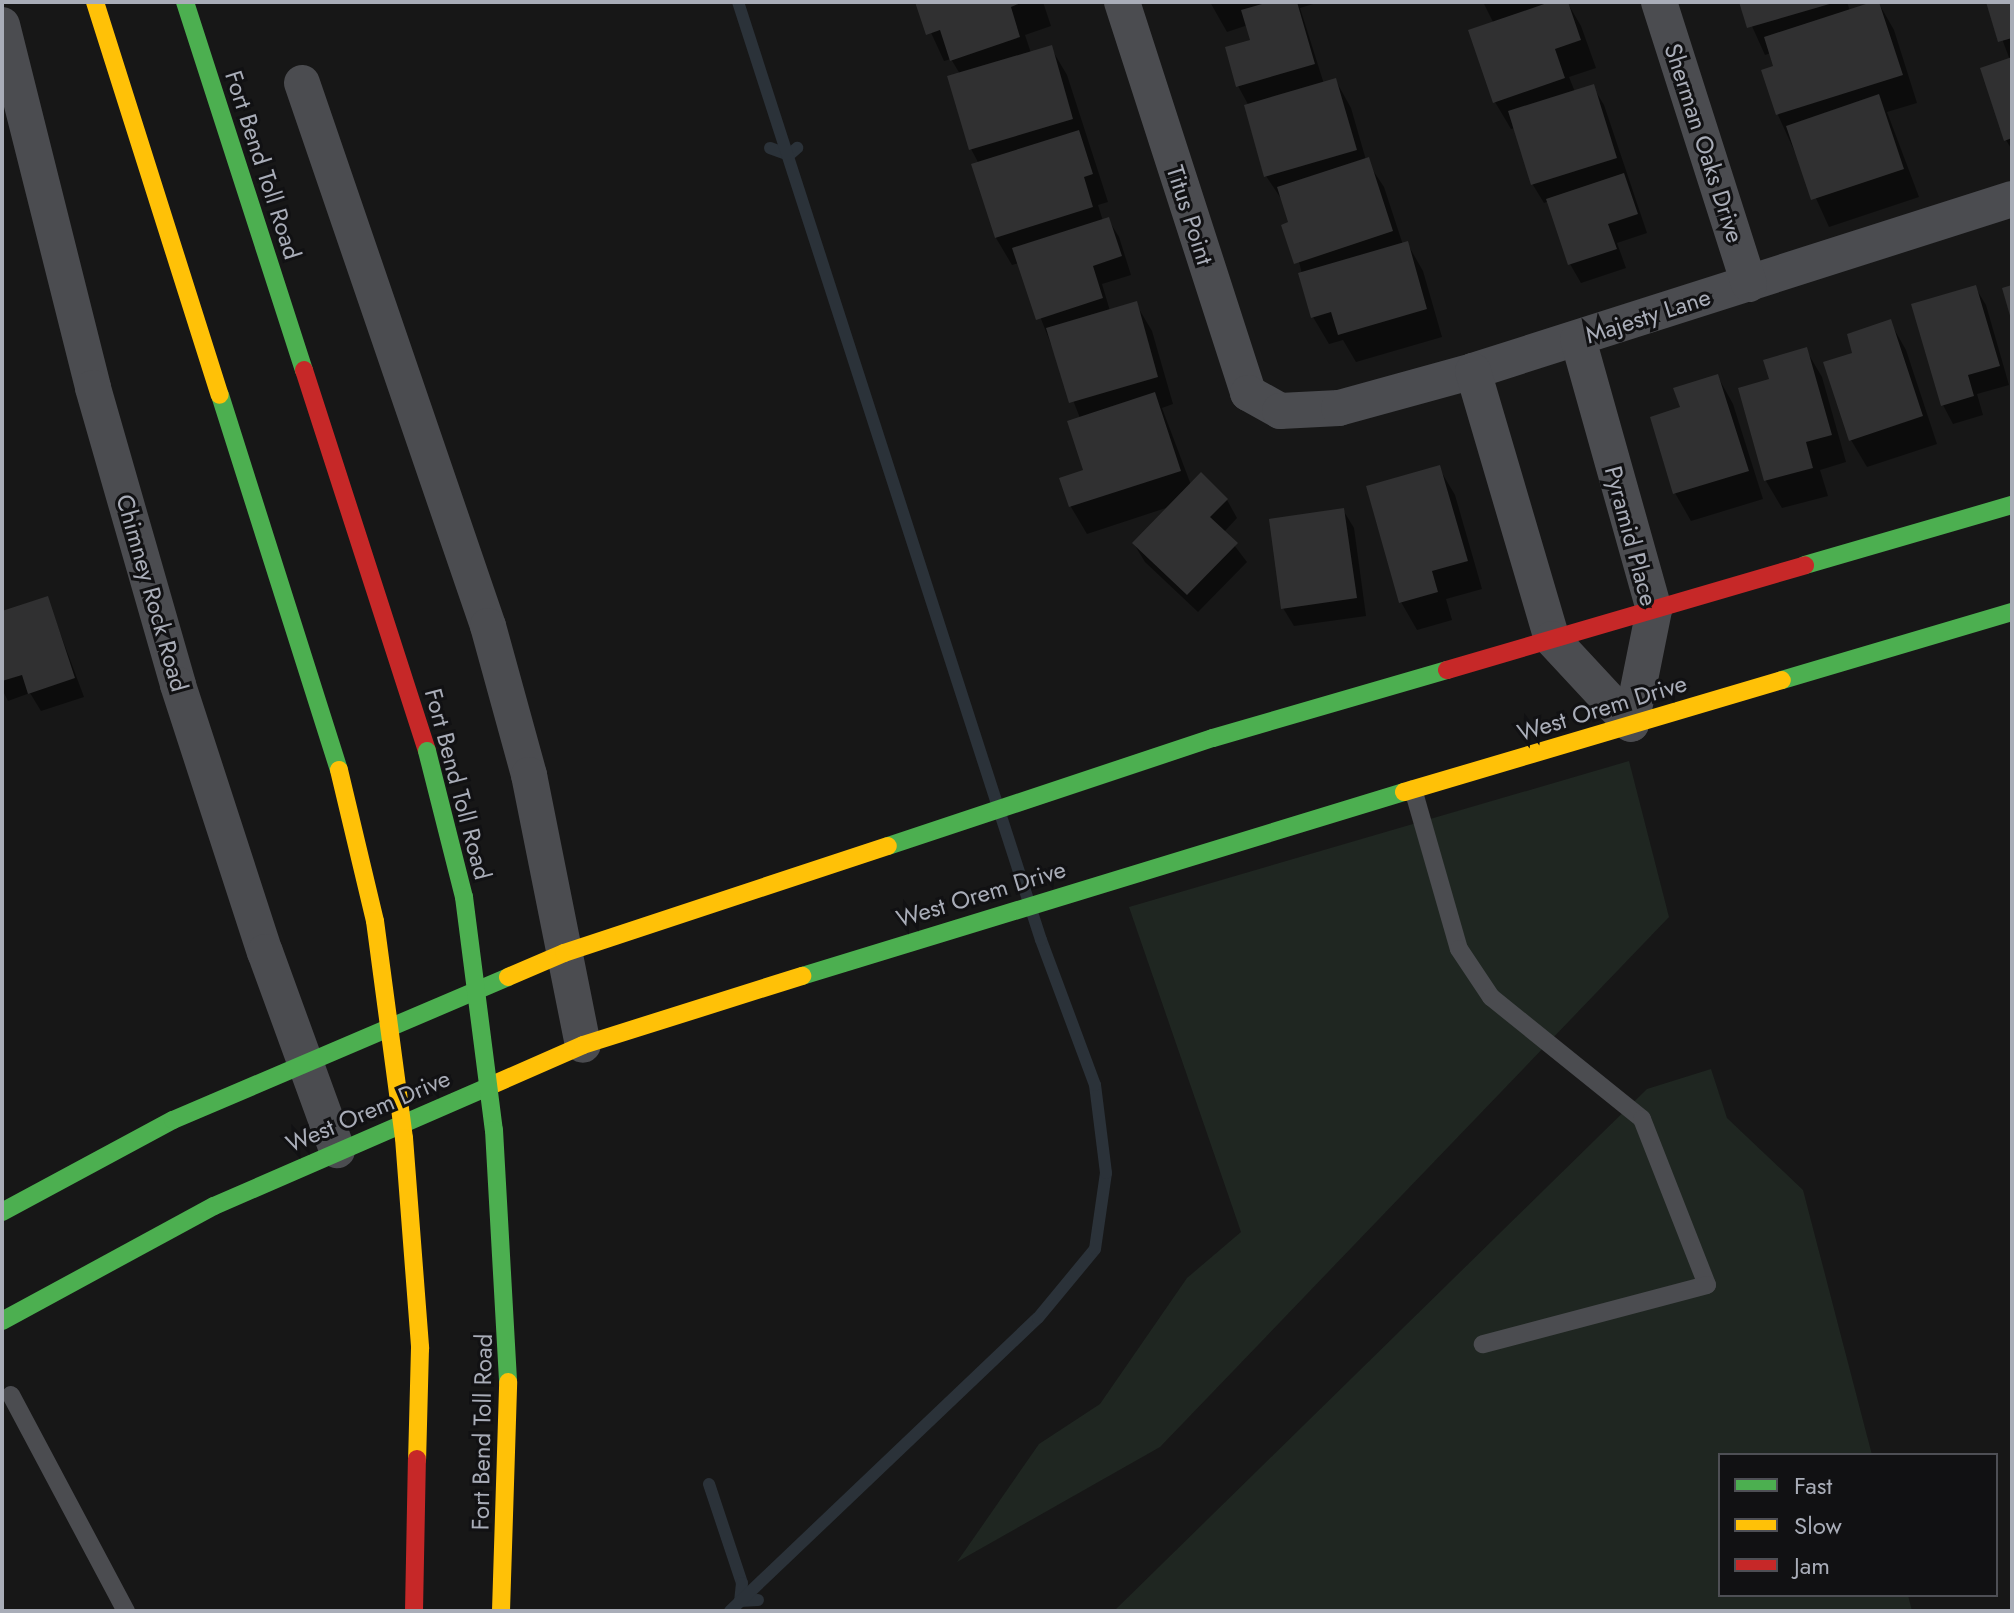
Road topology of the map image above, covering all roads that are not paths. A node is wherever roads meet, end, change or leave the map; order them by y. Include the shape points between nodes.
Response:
1 (95, 2) edge
2 (185, 2) edge
3 (1122, 2) edge
4 (1659, 2) edge
5 (2, 25) edge
6 (302, 83) dead end
7 (2012, 199) edge
8 (1749, 284) junction
9 (1578, 339) junction
10 (1473, 371) junction
11 (1280, 411) joint
12 (2012, 505) edge
13 (1654, 610) junction
14 (2012, 612) edge
15 (1552, 639) junction
16 (1631, 724) junction
17 (1413, 789) junction
18 (564, 953) junction
19 (583, 1045) junction
20 (305, 1063) junction
21 (337, 1150) junction
22 (2, 1212) edge
23 (2, 1321) edge
24 (1483, 1344) dead end
25 (5, 1392) edge
26 (126, 1611) edge
27 (414, 1611) edge
28 (501, 1611) edge

1 - 27 main road, bridge via 339,770 375,921 404,1138 420,1348
2 - 28 main road, Fort Bend Toll Road, bridge via 427,751 464,897 494,1130 509,1344
3 - 11 street, Titus Point via 1248,393
4 - 8 street, Sherman Oaks Drive
5 - 20 street, Chimney Rock Road via 93,388 178,685
6 - 18 street via 488,626 529,775
7 - 8 street, Majesty Lane
8 - 9 street, Majesty Lane
9 - 10 street, Majesty Lane
9 - 13 street, Pyramid Place
10 - 11 street, Majesty Lane via 1339,408
10 - 15 street
12 - 13 main road
13 - 15 main road
13 - 16 street, Pyramid Place
14 - 16 main road, West Orem Drive
15 - 16 street
15 - 18 main road via 1081,782
16 - 17 main road, West Orem Drive
17 - 19 main road, West Orem Drive
17 - 24 lane via 1459,949 1491,997 1642,1119 1707,1285
18 - 19 street
18 - 20 main road
19 - 21 main road, West Orem Drive
20 - 21 street, Chimney Rock Road
20 - 22 main road via 173,1120
21 - 23 main road, West Orem Drive via 214,1206
25 - 26 lane

